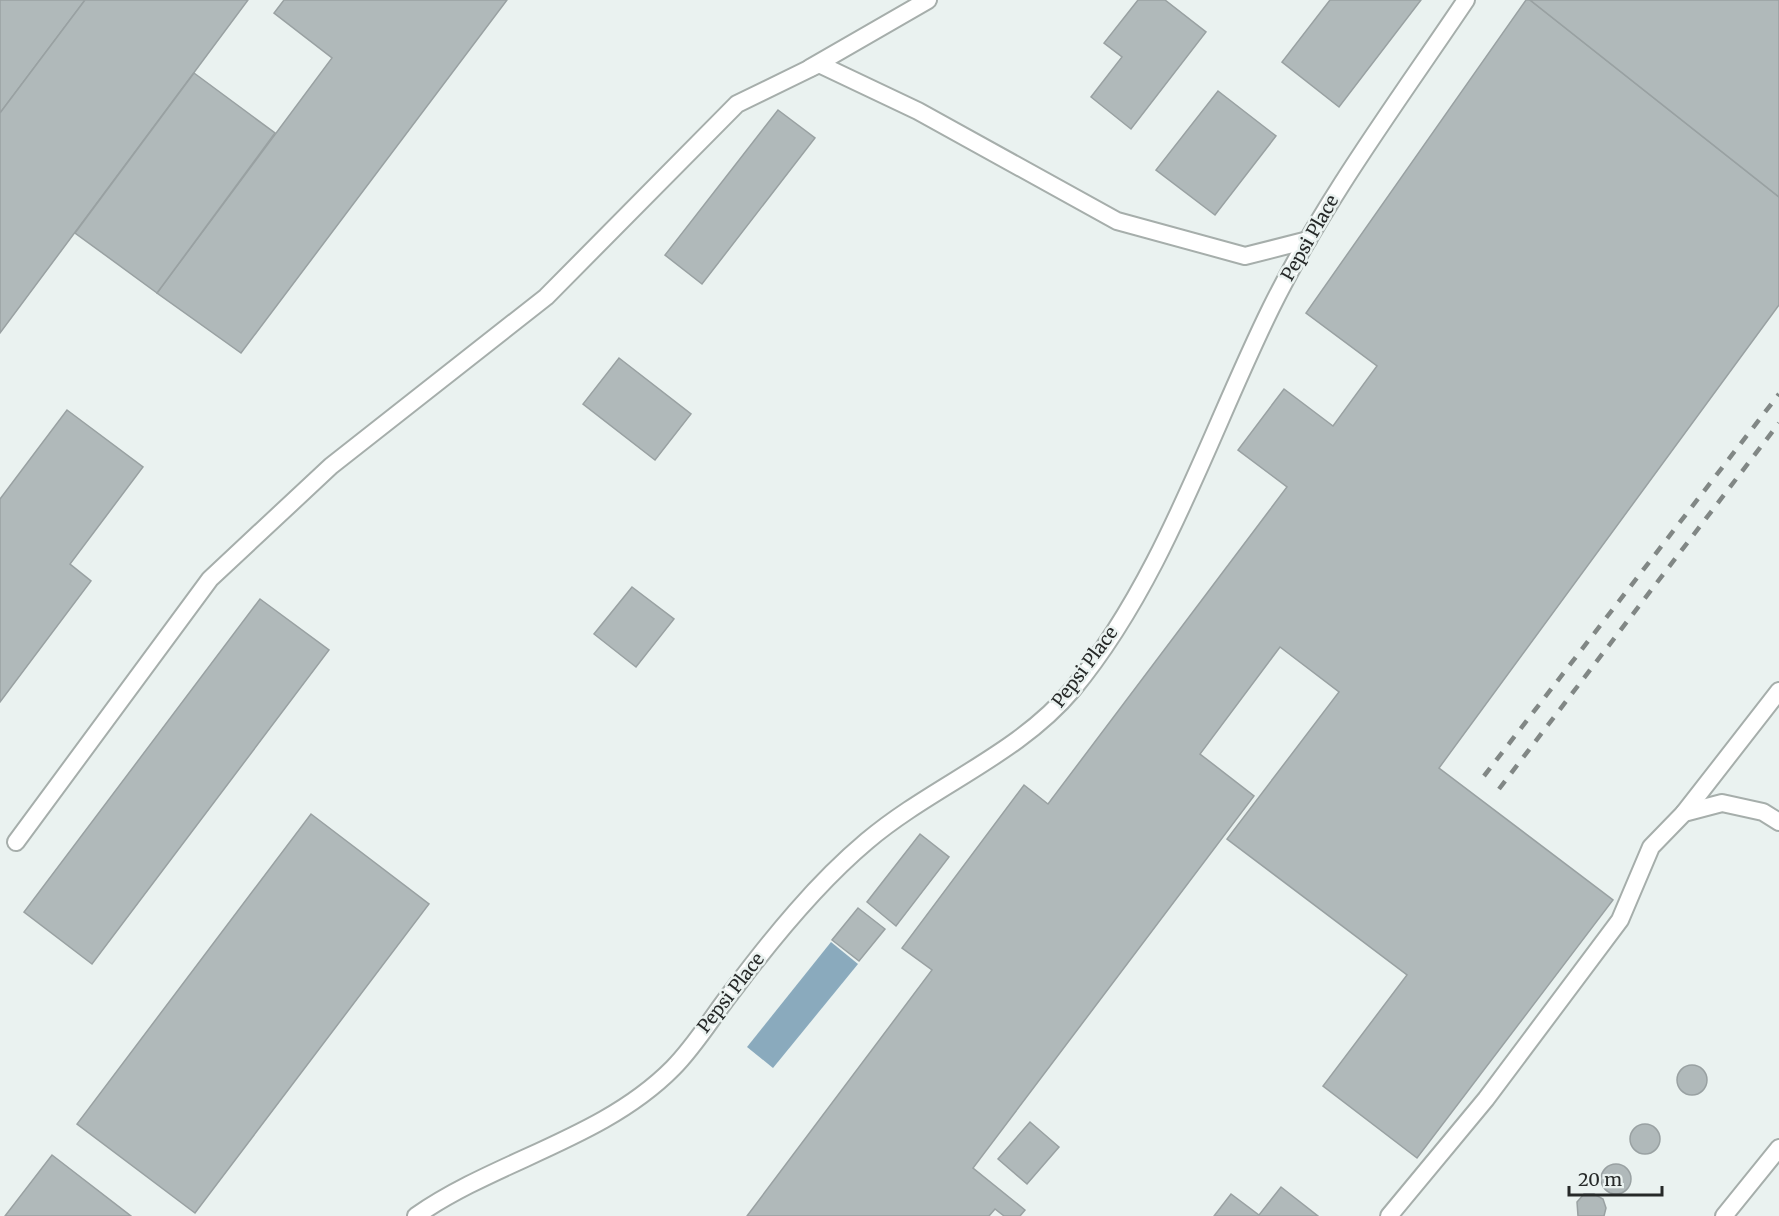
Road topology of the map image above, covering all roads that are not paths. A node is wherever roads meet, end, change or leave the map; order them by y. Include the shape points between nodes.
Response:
1 (928, 0) edge
2 (1466, 0) edge
3 (810, 68) junction
4 (1308, 240) junction
5 (1779, 690) edge
6 (1684, 813) junction
7 (1779, 822) edge
8 (16, 842) dead end
9 (1779, 1148) edge
10 (416, 1216) edge
11 (1389, 1216) edge
12 (1724, 1216) edge

1 - 3 lane
2 - 4 lane, Pepsi Place
3 - 4 lane via 819,64 918,111 1117,221 1245,256
3 - 8 lane via 737,104 546,297 331,466 210,579
4 - 10 lane, Pepsi Place via 1272,308 1156,560 1074,688 1040,724 910,808 866,842 756,959 674,1067 626,1107
5 - 6 lane
6 - 7 lane via 1722,803 1763,812
6 - 11 lane via 1650,847 1620,920 1486,1098
9 - 12 lane

